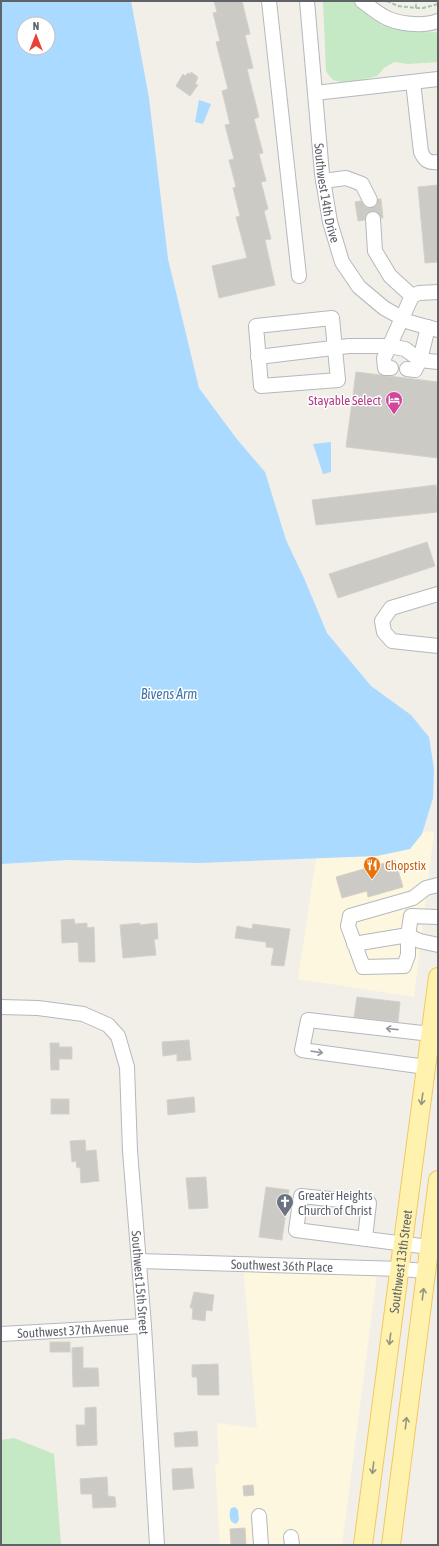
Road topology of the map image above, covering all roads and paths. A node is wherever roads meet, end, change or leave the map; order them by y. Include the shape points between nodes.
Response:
1 (269, 1) edge
2 (307, 1) edge
3 (362, 1) edge
4 (387, 1) edge
5 (416, 1) edge
6 (438, 4) edge
7 (416, 8) junction
8 (438, 22) edge
9 (438, 79) edge
10 (413, 82) junction
11 (315, 93) junction
12 (438, 162) edge
13 (323, 181) junction
14 (370, 200) dead end
15 (374, 219) dead end
16 (299, 276) dead end
17 (438, 292) edge
18 (412, 296) junction
19 (401, 317) junction
20 (433, 329) edge
21 (389, 346) junction
22 (336, 348) junction
23 (258, 357) junction
24 (420, 360) junction
25 (438, 362) edge
26 (392, 368) dead end
27 (407, 369) dead end
28 (438, 594) edge
29 (438, 646) edge
30 (438, 885) edge
31 (413, 898) junction
32 (411, 916) junction
33 (438, 917) edge
34 (408, 936) junction
35 (354, 944) junction
36 (438, 945) edge
37 (438, 977) edge
38 (1, 1007) edge
39 (430, 1034) junction
40 (426, 1067) junction
41 (438, 1180) edge
42 (365, 1238) junction
43 (403, 1243) junction
44 (430, 1260) edge
45 (139, 1261) junction
46 (400, 1269) junction
47 (144, 1326) junction
48 (1, 1334) edge
49 (377, 1441) junction
50 (404, 1445) junction
51 (259, 1516) dead end
52 (157, 1545) edge
53 (261, 1545) edge
54 (363, 1545) edge
55 (390, 1545) edge

1 - 16 street
2 - 11 street, Southwest 14th Drive
3 - 8 street via 384,17 406,24
4 - 7 path via 398,6
5 - 7 path
6 - 7 path
9 - 10 street
10 - 11 street
10 - 12 street via 422,152 427,161
11 - 13 street, Southwest 14th Drive
13 - 14 street via 346,178 362,184
13 - 19 street, Southwest 14th Drive via 330,222 342,262 359,287 384,308
15 - 18 street via 375,251 390,276
17 - 18 street
18 - 19 street
19 - 20 street, Southwest 14th Drive
19 - 21 street
20 - 24 street
21 - 22 street
21 - 24 street via 405,349
21 - 26 street via 384,358 385,368
22 - 23 street
22 - 23 street via 332,318 271,324 256,326
22 - 23 street via 338,380 261,386
24 - 25 street
24 - 27 street via 415,370
28 - 29 street via 391,608 382,621 384,632 392,641
30 - 31 street via 426,888
31 - 32 street
31 - 35 street via 350,916 348,926
32 - 33 street
32 - 34 street
34 - 35 street
34 - 35 street via 408,955 404,966 363,967
34 - 36 street
37 - 39 main road, Southwest 13th Street
38 - 45 street, Southwest 15th Street via 38,1008 83,1014 108,1025 118,1036 127,1067 130,1151
39 - 40 main road, Southwest 13th Street
39 -> 40 street via 308,1020 302,1050
40 -> 43 main road, Southwest 13th Street
41 - 44 main road, Southwest 13th Street
42 - 42 street via 296,1230 301,1196 369,1203
42 - 43 street
43 - 44 street
43 - 46 main road, Southwest 13th Street
44 - 46 street, Southwest 36th Place
50 -> 44 main road, Southwest 13th Street
45 - 46 street, Southwest 36th Place
45 - 47 street, Southwest 15th Street
46 -> 49 main road, Southwest 13th Street
47 - 48 street, Southwest 37th Avenue
47 - 52 street, Southwest 15th Street
49 - 50 main road
49 -> 54 main road, Southwest 13th Street
50 - 55 main road, Southwest 13th Street
51 - 53 street

